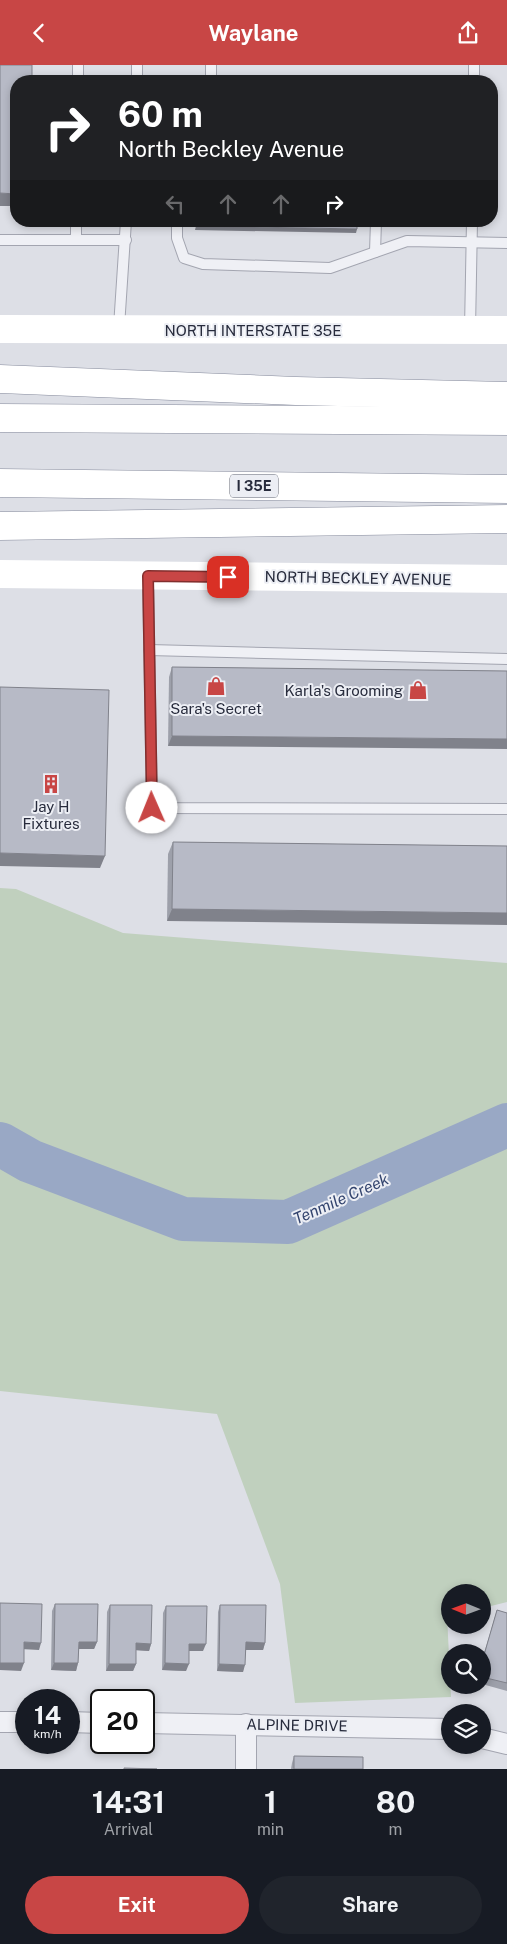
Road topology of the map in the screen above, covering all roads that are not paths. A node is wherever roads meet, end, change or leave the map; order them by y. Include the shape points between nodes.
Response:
1 (76, 227) edge
2 (126, 227) edge
3 (177, 227) edge
4 (376, 227) edge
5 (472, 227) edge
6 (0, 240) edge
7 (76, 240) junction
8 (126, 240) junction
9 (472, 242) junction
10 (507, 243) edge
11 (375, 252) junction
12 (0, 329) edge
13 (470, 330) junction
14 (507, 330) edge
15 (118, 331) junction
16 (0, 379) edge
17 (507, 396) edge
18 (0, 418) edge
19 (507, 421) edge
20 (0, 483) edge
21 (507, 489) edge
22 (507, 519) edge
23 (0, 526) edge
24 (0, 574) edge
25 (148, 576) junction
26 (507, 579) edge
27 (149, 651) junction
28 (507, 659) edge
29 (507, 809) edge
30 (0, 1721) edge
31 (15, 1722) edge
32 (155, 1723) edge
33 (246, 1724) junction
34 (441, 1729) edge
35 (491, 1740) edge
36 (507, 1744) edge
37 (246, 1769) edge

1 - 7 lane
2 - 8 lane
3 - 11 lane via 176,238 184,258 203,264 330,268
4 - 11 lane
5 - 9 lane
6 - 7 lane
7 - 8 lane
8 - 15 lane
9 - 10 lane
9 - 11 lane via 407,241
9 - 13 lane
12 - 15 main road, NORTH INTERSTATE 35E
13 - 14 main road, NORTH INTERSTATE 35E
13 - 15 main road, NORTH INTERSTATE 35E
16 - 17 main road
18 - 19 main road
20 - 21 main road, I 35E
22 - 23 main road
24 - 25 main road, NORTH BECKLEY AVENUE
25 - 26 main road, NORTH BECKLEY AVENUE
25 - 27 lane
27 - 28 lane
27 - 29 lane via 152,808
30 - 31 street
32 - 33 street, ALPINE DRIVE
33 - 34 street, ALPINE DRIVE
33 - 37 street
35 - 36 street

